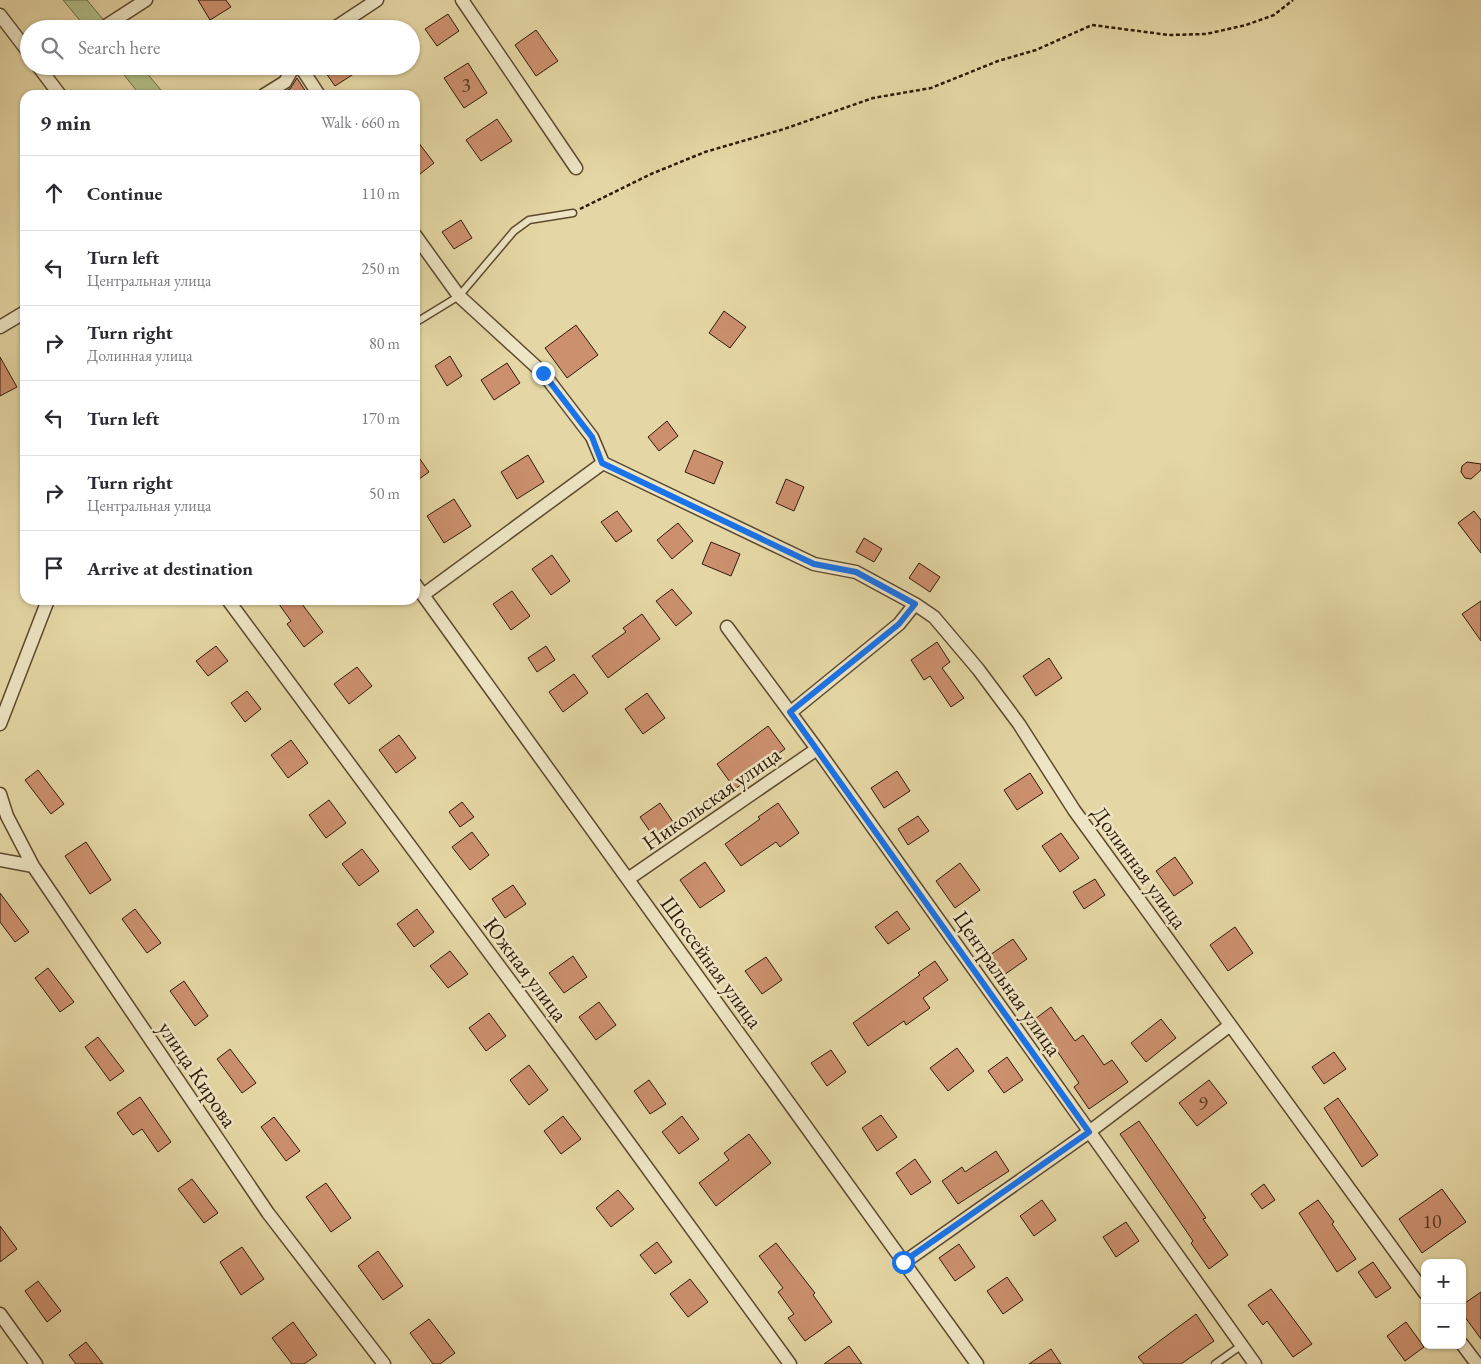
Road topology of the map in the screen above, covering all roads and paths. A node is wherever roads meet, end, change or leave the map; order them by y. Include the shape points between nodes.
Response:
1 (146, 0) edge
2 (377, 0) edge
3 (462, 0) edge
4 (1293, 0) edge
5 (0, 15) edge
6 (115, 20) edge
7 (347, 20) edge
8 (20, 41) edge
9 (46, 75) edge
10 (289, 75) edge
11 (306, 75) edge
12 (56, 90) edge
13 (272, 90) edge
14 (316, 90) edge
15 (576, 168) dead end
16 (573, 213) joint
17 (420, 242) edge
18 (460, 296) junction
19 (20, 315) edge
20 (420, 320) edge
21 (0, 327) edge
22 (602, 463) junction
23 (420, 589) edge
24 (420, 591) edge
25 (915, 604) junction
26 (46, 605) edge
27 (232, 605) edge
28 (727, 627) dead end
29 (790, 712) junction
30 (0, 724) edge
31 (817, 749) junction
32 (0, 794) edge
33 (0, 860) edge
34 (33, 866) junction
35 (628, 879) junction
36 (1229, 1026) junction
37 (1089, 1132) junction
38 (903, 1262) junction
39 (1421, 1288) edge
40 (0, 1314) edge
41 (1242, 1345) junction
42 (1466, 1349) edge
43 (36, 1364) edge
44 (384, 1364) edge
45 (790, 1364) edge
46 (977, 1364) edge
47 (1215, 1364) edge
48 (1255, 1364) edge
49 (1477, 1364) edge

1 - 6 street
2 - 7 street
3 - 15 street
4 - 16 path via 1274,14 1246,25 1206,34 1168,35 1092,25 1036,50 998,61 931,88 873,98 705,152 628,184
5 - 8 street
9 - 12 street
10 - 13 street via 285,82
11 - 14 street
16 - 18 lane via 528,220 514,231
17 - 18 street
18 - 20 lane
18 - 22 street via 543,373 592,437
19 - 21 street
22 - 23 street
22 - 25 street, Долинная улица via 814,564 856,572
24 - 35 street, Шоссейная улица
25 - 29 street via 899,624
25 - 36 street, Долинная улица via 934,617 990,685 1074,810
26 - 30 street
27 - 45 street, Южная улица
28 - 29 street, Центральная улица
29 - 31 street, Центральная улица
31 - 35 street, Никольская улица
31 - 37 street, Центральная улица
32 - 34 street, улица Кирова via 6,816
33 - 34 street
34 - 44 street, улица Кирова via 268,1213
35 - 38 street, Шоссейная улица
36 - 37 street
36 - 39 street, Долинная улица
37 - 38 street
37 - 41 street, Центральная улица
38 - 46 street, Шоссейная улица
40 - 43 street
41 - 47 lane
41 - 48 street, Центральная улица
42 - 49 street

